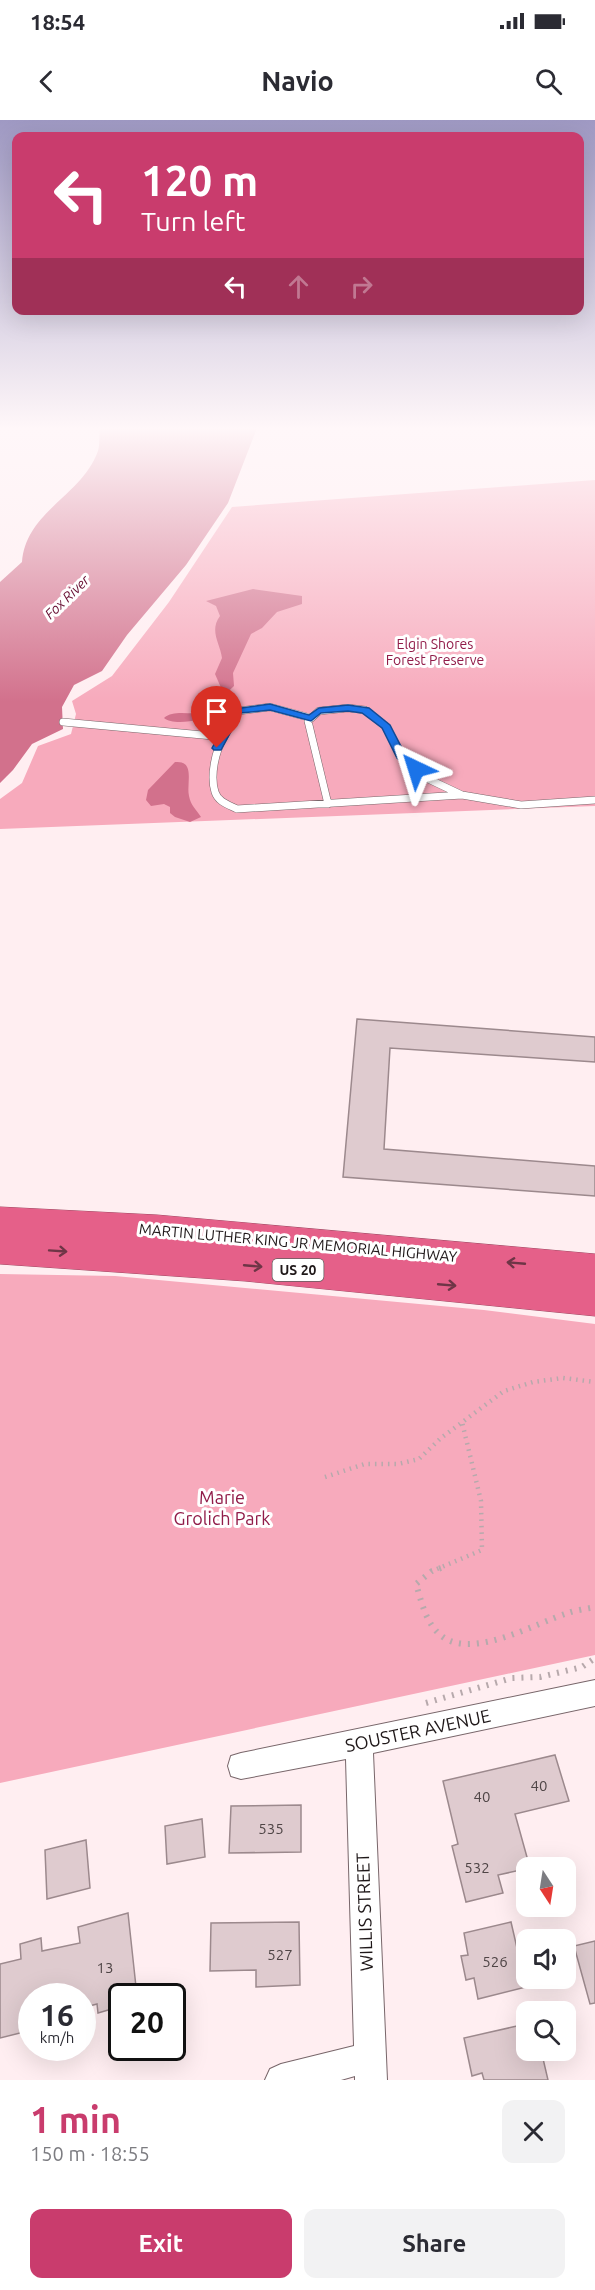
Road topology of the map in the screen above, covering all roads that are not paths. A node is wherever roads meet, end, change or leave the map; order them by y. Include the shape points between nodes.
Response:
1 (311, 718) junction
2 (63, 722) dead end
3 (224, 737) junction
4 (462, 795) junction
5 (595, 800) edge
6 (328, 804) junction
7 (0, 1222) edge
8 (0, 1248) edge
9 (595, 1269) edge
10 (595, 1299) edge
11 (595, 1693) edge
12 (360, 1743) junction
13 (241, 1766) dead end
14 (371, 2068) edge
15 (281, 2080) edge

1 - 3 lane via 270,707 238,711
1 - 4 lane via 319,711 365,710 386,727 401,756 424,777
1 - 6 lane via 308,729
2 - 3 lane
3 - 6 lane via 214,760 215,792 222,802 237,809
4 - 5 lane via 521,805
4 - 6 lane
9 -> 7 highway, MARTIN LUTHER KING JR MEMORIAL HIGHWAY / US 20 via 157,1230
8 -> 10 highway, MARTIN LUTHER KING JR MEMORIAL HIGHWAY / US 20 via 245,1265
11 - 12 street, SOUSTER AVENUE
12 - 13 street, SOUSTER AVENUE
12 - 14 street, WILLIS STREET
14 - 15 street

